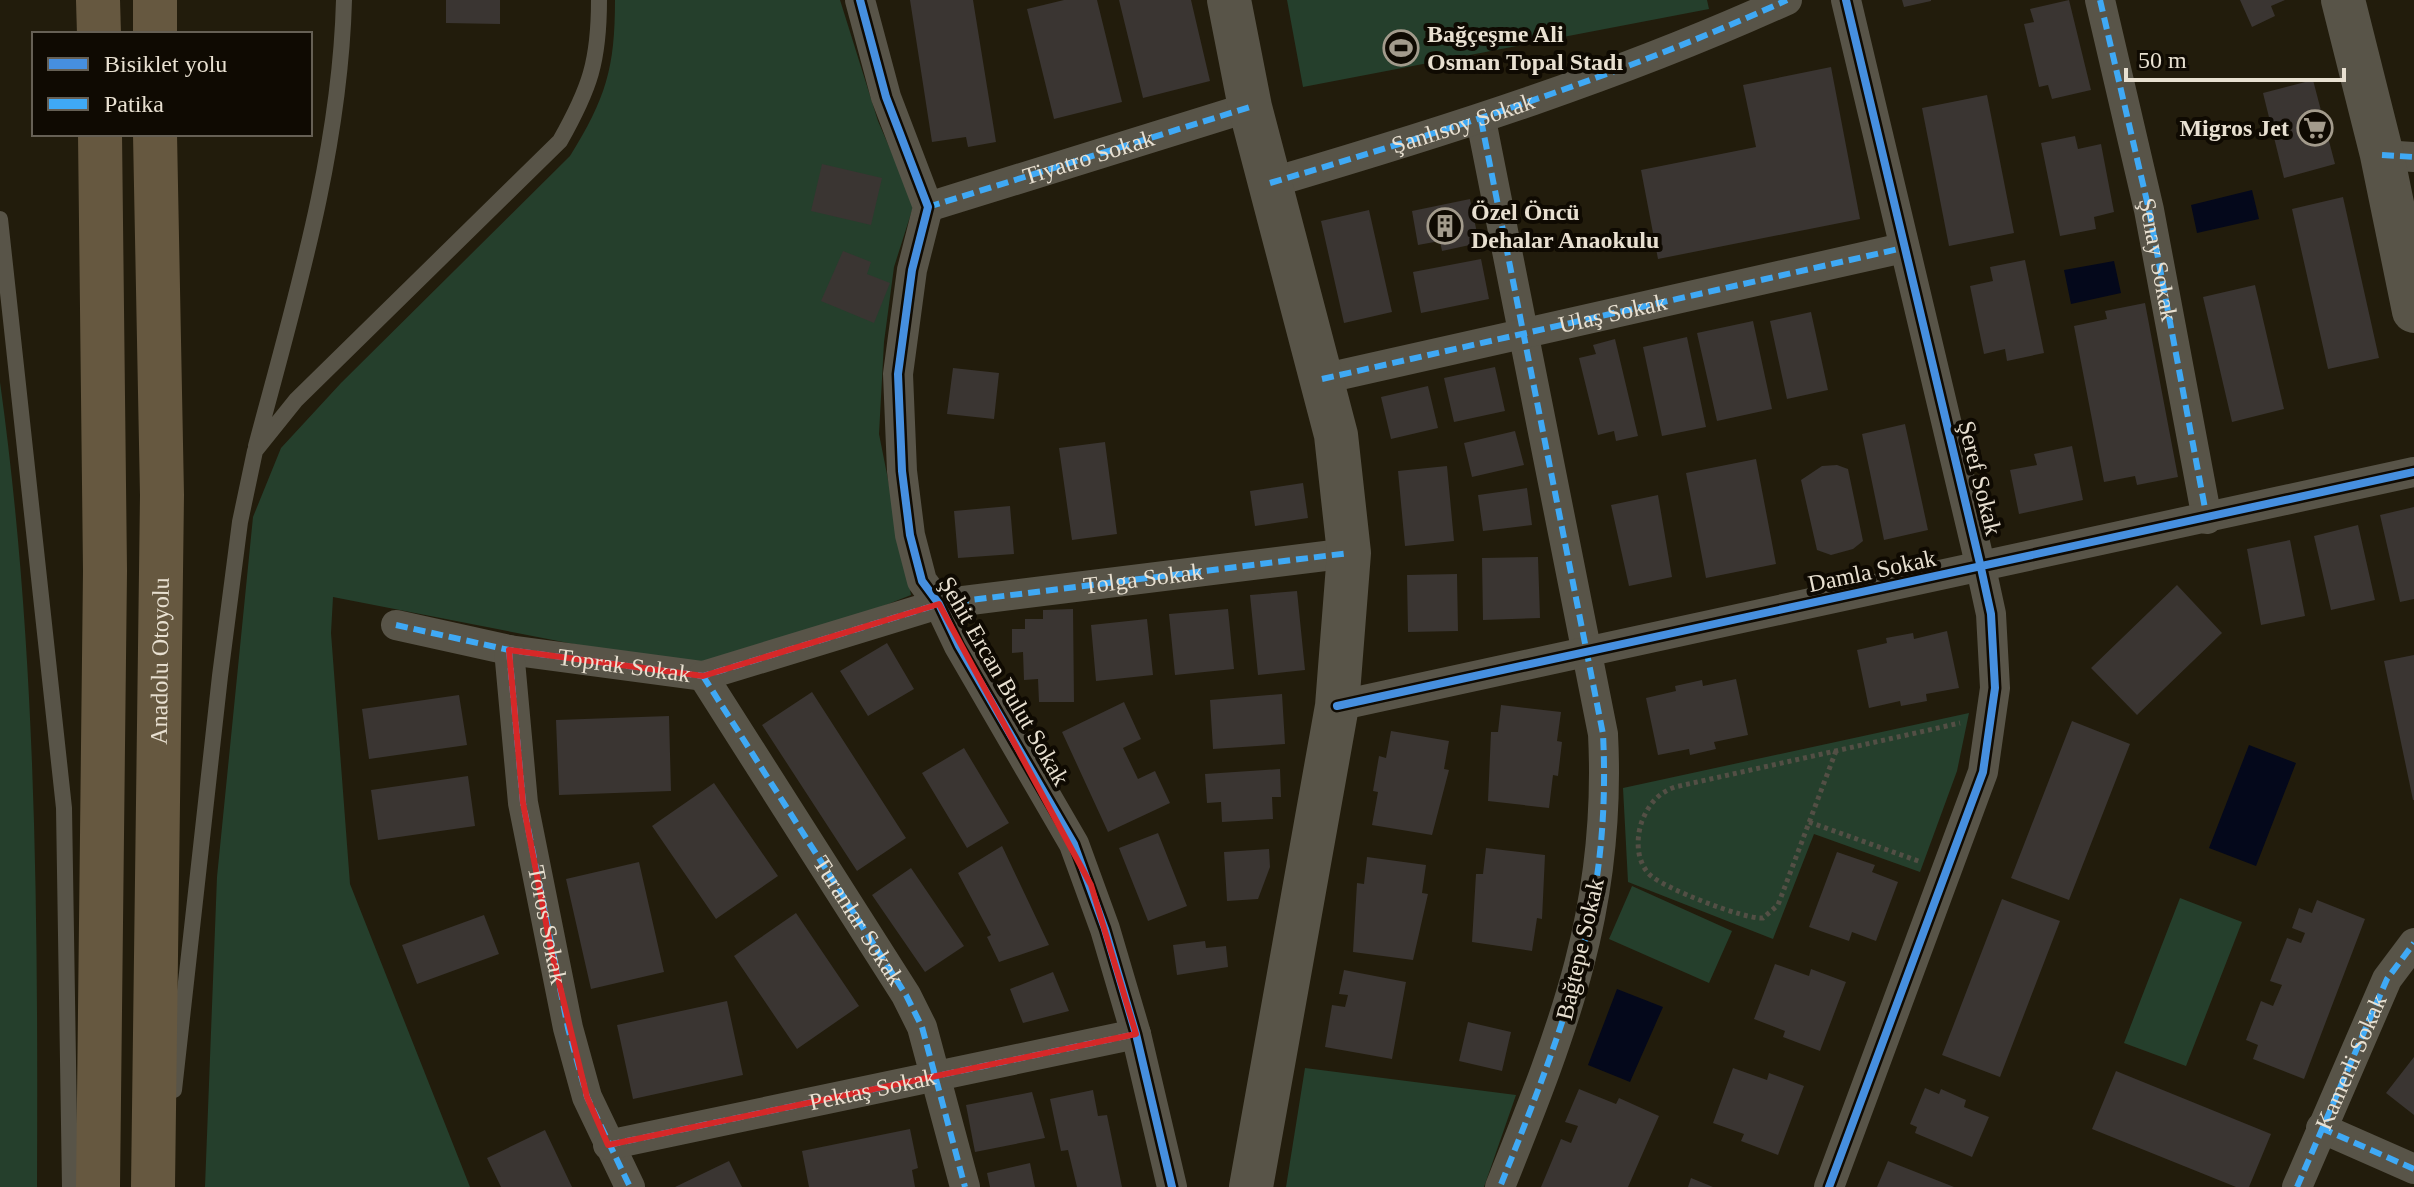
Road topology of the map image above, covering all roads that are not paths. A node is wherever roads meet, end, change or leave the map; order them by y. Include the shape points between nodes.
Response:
1 (98, 0) edge
2 (155, 0) edge
3 (344, 0) edge
4 (599, 0) edge
5 (860, 0) edge
6 (1229, 0) edge
7 (1787, 0) edge
8 (1846, 0) edge
9 (2100, 0) edge
10 (2343, 0) edge
11 (99, 32) edge
12 (155, 32) edge
13 (1250, 107) junction
14 (1481, 120) junction
15 (100, 136) edge
16 (155, 136) edge
17 (2398, 156) edge
18 (1270, 183) junction
19 (928, 207) junction
20 (0, 219) edge
21 (1903, 248) junction
22 (2414, 311) edge
23 (1524, 334) junction
24 (1322, 379) junction
25 (255, 451) junction
26 (2414, 472) edge
27 (2207, 519) junction
28 (1349, 553) junction
29 (1981, 568) junction
30 (939, 604) junction
31 (396, 625) dead end
32 (509, 650) junction
33 (1587, 654) junction
34 (703, 676) junction
35 (1337, 706) junction
36 (2414, 943) edge
37 (1136, 1034) junction
38 (936, 1077) junction
39 (2321, 1128) junction
40 (608, 1145) junction
41 (2414, 1169) edge
42 (70, 1187) edge
43 (98, 1187) edge
44 (153, 1187) edge
45 (162, 1187) edge
46 (630, 1187) edge
47 (965, 1187) edge
48 (1172, 1187) edge
49 (1251, 1187) edge
50 (1500, 1187) edge
51 (1829, 1187) edge
52 (2297, 1187) edge

1 - 11 highway
2 - 12 highway
3 - 25 lane via 331,142
4 - 25 lane via 599,44 586,95 560,141 296,400
5 - 19 street via 886,97
6 - 13 main road
7 - 14 street, Şanlısoy Sokak via 1667,54
8 - 21 street, Şeref Sokak
9 - 27 street, Şenay Sokak via 2146,197
10 - 17 main road
13 - 18 main road
13 - 19 street, Tiyatro Sokak
14 - 18 street, Şanlısoy Sokak
14 - 23 street, Bağtepe Sokak
15 - 43 highway via 105,571
16 - 44 highway, Anadolu Otoyolu via 162,495
17 - 22 main road
18 - 24 main road
19 - 30 street, Şehit Ercan Bulut Sokak via 903,321 898,411 910,535 922,581
20 - 42 lane via 64,808
21 - 23 street, Ulaş Sokak
21 - 29 street, Şeref Sokak
23 - 24 street, Ulaş Sokak
23 - 33 street, Bağtepe Sokak
24 - 28 main road via 1342,471
25 - 45 lane via 220,676
26 - 27 street, Damla Sokak
27 - 29 street, Damla Sokak
28 - 30 street, Tolga Sokak
28 - 35 main road
29 - 33 street, Damla Sokak
29 - 51 street, Şeref Sokak via 1994,649 1993,716 1983,772
30 - 34 street, Toprak Sokak
30 - 37 street, Şehit Ercan Bulut Sokak via 1074,844
31 - 32 street, Toprak Sokak
32 - 34 street, Toprak Sokak
32 - 40 street, Toros Sokak via 523,803 552,954 587,1097
33 - 35 street, Damla Sokak
33 - 50 street, Bağtepe Sokak via 1603,734 1605,775 1593,911 1569,1009
34 - 38 street, Turanlar Sokak via 906,995 922,1027
35 - 49 main road
36 - 39 street, Kamerli Sokak via 2387,979
37 - 38 street, Pektaş Sokak
37 - 48 street, Şehit Ercan Bulut Sokak
38 - 40 street, Pektaş Sokak
38 - 47 street, Turanlar Sokak
39 - 41 street
39 - 52 street, Kamerli Sokak
40 - 46 street, Toros Sokak

